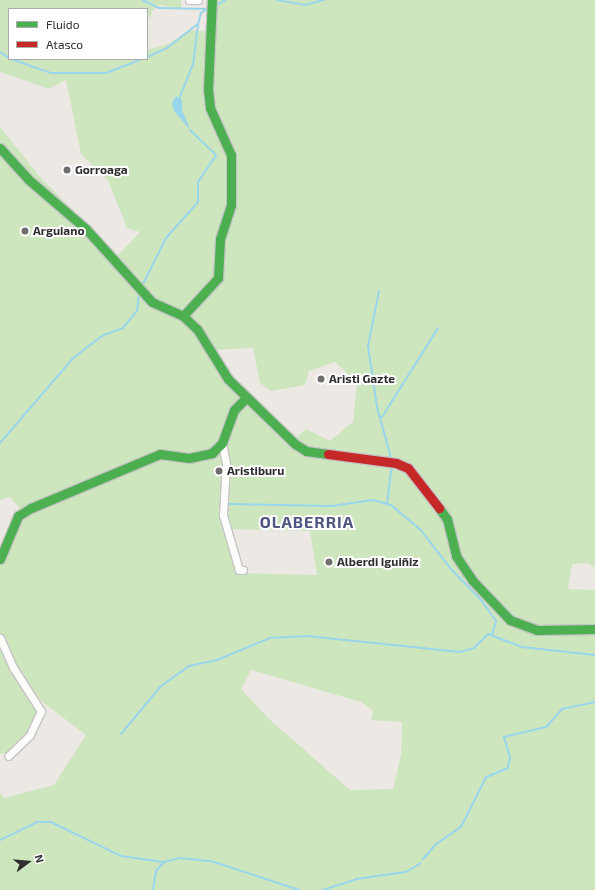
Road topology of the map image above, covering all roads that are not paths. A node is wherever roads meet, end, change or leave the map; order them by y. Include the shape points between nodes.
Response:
1 (189, 0) edge
2 (198, 0) edge
3 (213, 5) edge
4 (0, 148) edge
5 (183, 316) junction
6 (247, 397) junction
7 (222, 443) junction
8 (0, 559) edge
9 (243, 570) dead end
10 (595, 629) edge
11 (0, 638) edge
12 (8, 756) dead end

1 - 2 street
3 - 5 street via 207,73 210,108 231,155 231,205 220,239 218,278
4 - 5 street via 29,180 86,229 152,302
5 - 6 street via 197,329 225,374
6 - 7 street via 234,410
6 - 10 street via 306,450 396,463 408,468 447,519 456,556 472,580 510,620 537,630
7 - 8 street via 212,453 201,458 160,454 31,508 18,516
7 - 9 street via 226,464 223,515 239,570
11 - 12 street via 14,669 41,711 30,735

